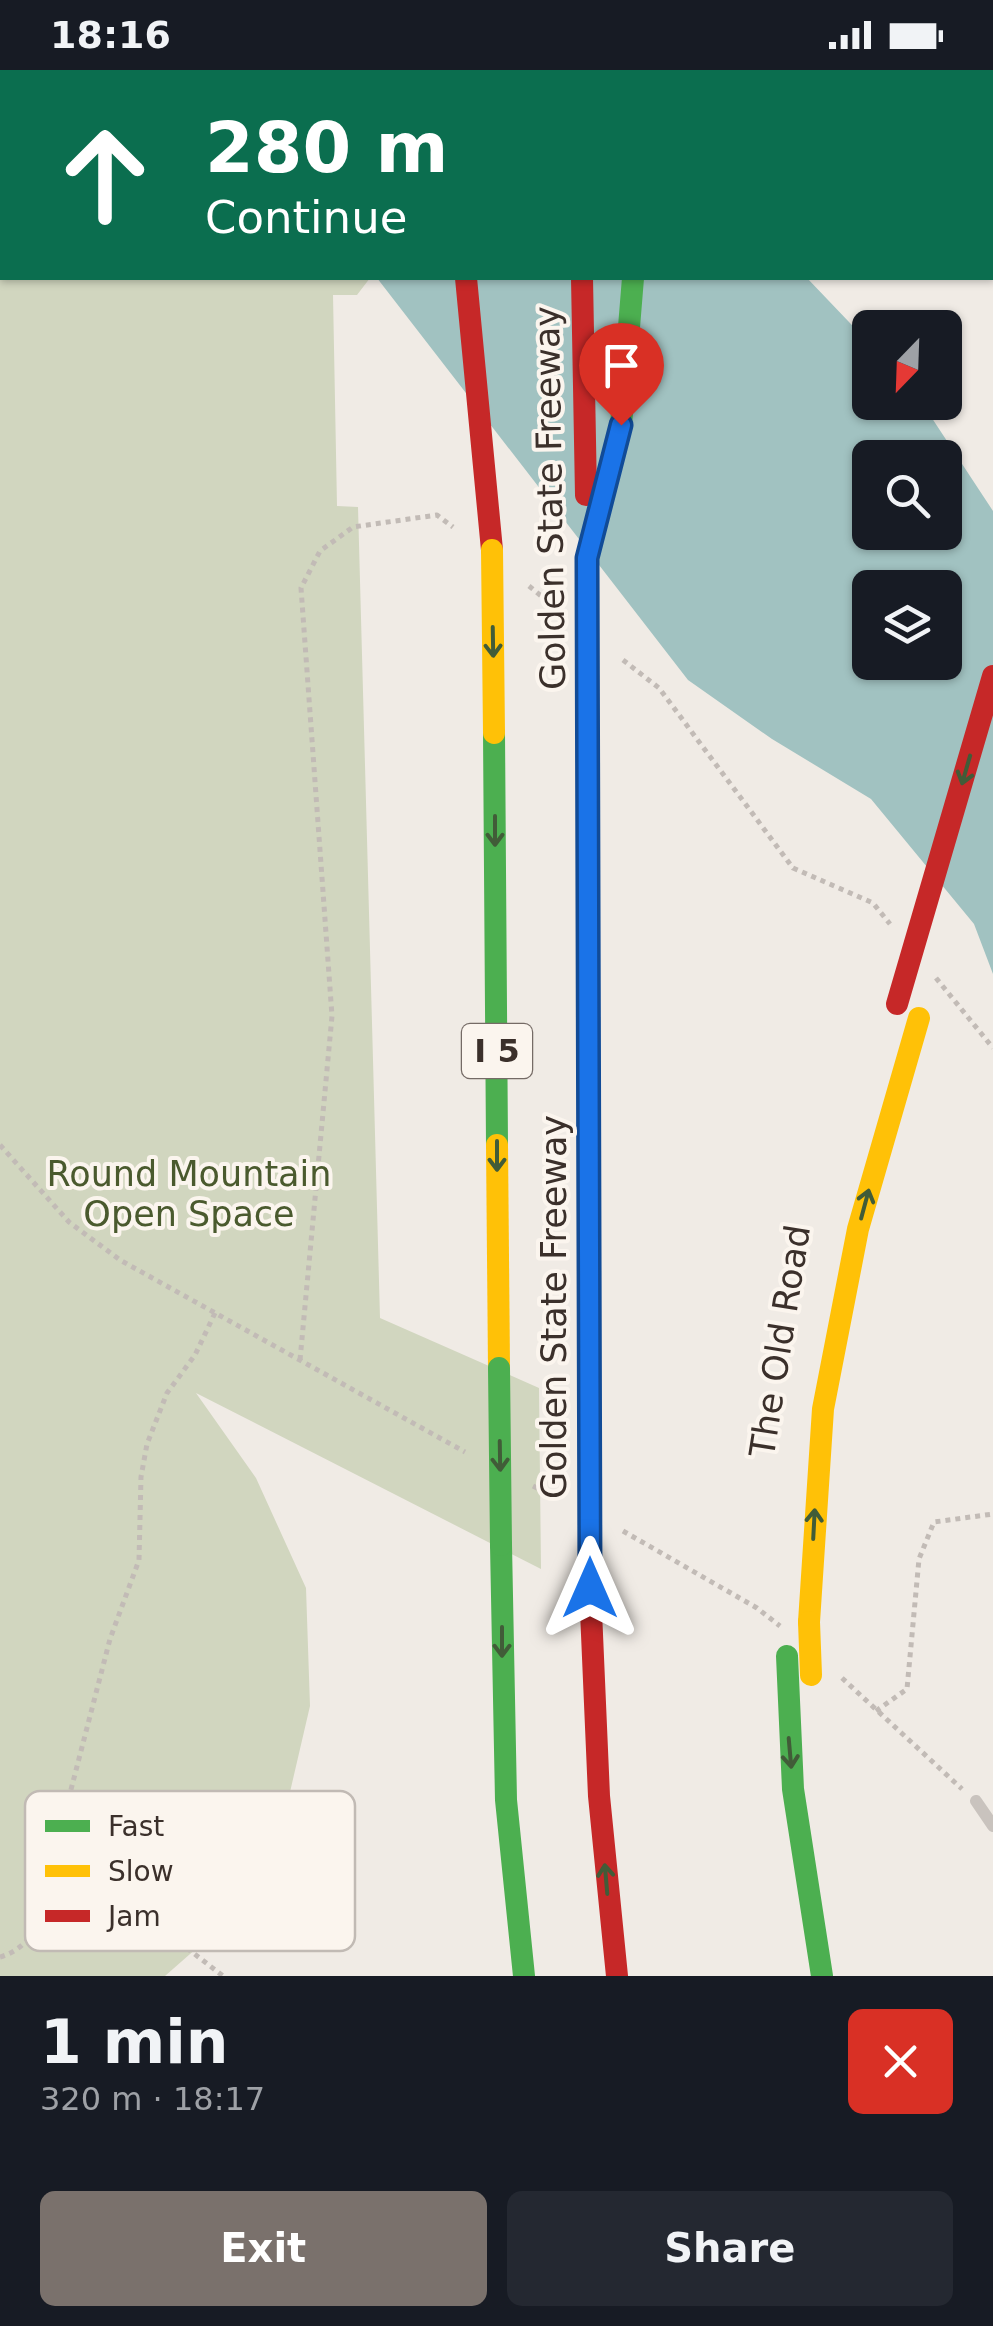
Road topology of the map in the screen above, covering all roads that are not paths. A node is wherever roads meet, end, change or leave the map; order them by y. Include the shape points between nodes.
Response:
1 (466, 280) edge
2 (490, 280) edge
3 (582, 280) edge
4 (632, 280) edge
5 (492, 550) junction
6 (587, 558) junction
7 (993, 676) edge
8 (921, 1009) dead end
9 (895, 1013) dead end
10 (798, 1622) junction
11 (816, 1771) dead end
12 (976, 1801) dead end
13 (993, 1826) edge
14 (524, 1976) edge
15 (617, 1976) edge
16 (822, 1976) edge

1 - 5 main road, I 5
2 - 5 main road, Golden State Freeway / I 5
3 - 6 main road, Golden State Freeway
4 - 6 main road via 621,425
5 -> 14 main road, Golden State Freeway / I 5, bridge via 506,1800
15 -> 6 main road, Golden State Freeway, bridge via 598,1796 590,1588
7 -> 9 main road, bridge
10 -> 8 main road, The Old Road via 823,1409 858,1229
10 - 11 main road, The Old Road, bridge via 811,1674
10 -> 16 main road, The Old Road via 786,1656 793,1790
12 - 13 lane

